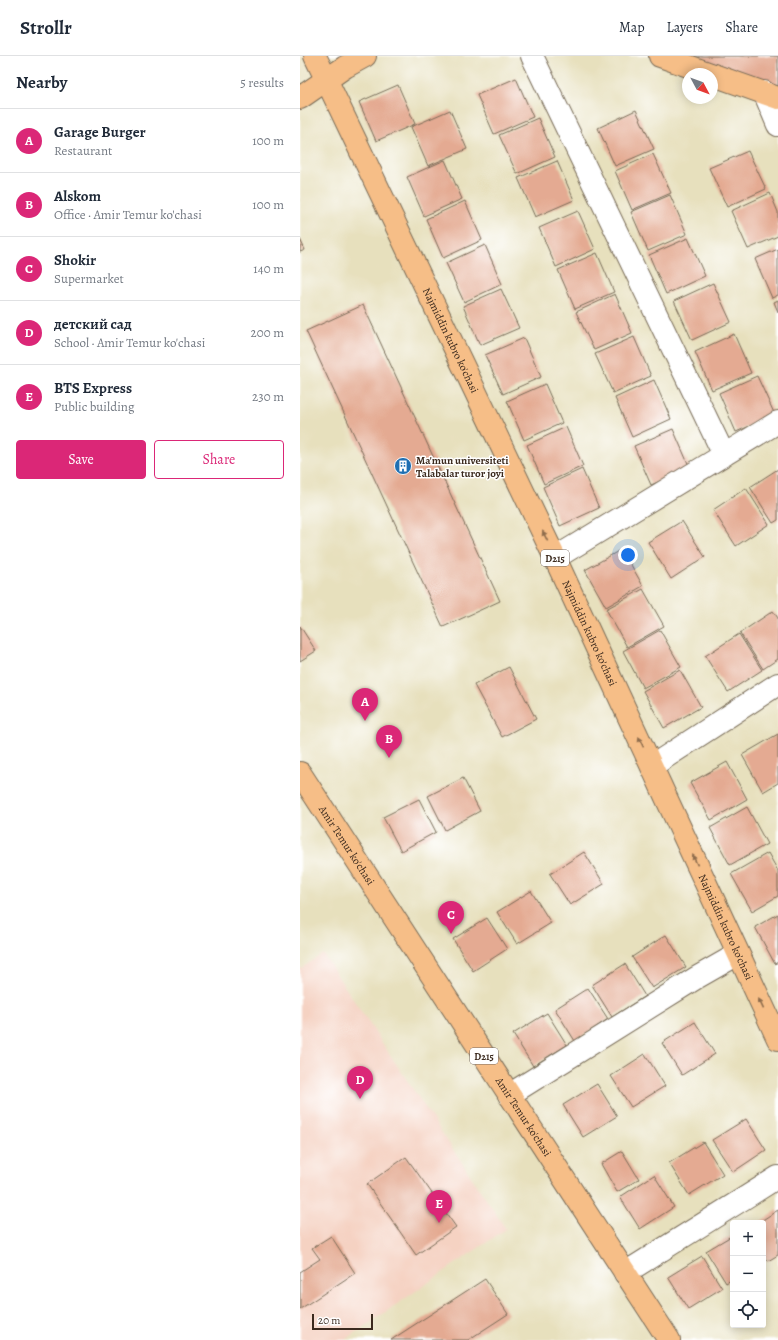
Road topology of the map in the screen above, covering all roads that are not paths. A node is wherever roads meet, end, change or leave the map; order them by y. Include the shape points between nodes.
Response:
1 (315, 56) edge
2 (366, 56) edge
3 (532, 56) edge
4 (660, 56) edge
5 (326, 80) junction
6 (771, 95) edge
7 (300, 98) edge
8 (778, 125) edge
9 (778, 422) edge
10 (724, 455) junction
11 (555, 558) junction
12 (778, 684) edge
13 (652, 766) junction
14 (300, 772) edge
15 (738, 954) junction
16 (778, 1039) edge
17 (509, 1095) junction
18 (778, 1177) edge
19 (625, 1273) junction
20 (668, 1340) edge

1 - 5 main road, Najmiddin kubro ko'chasi / D215
2 - 5 main road
3 - 10 street
4 - 6 main road
5 - 7 main road
11 -> 5 main road, Najmiddin kubro ko'chasi / D215
6 - 8 street
9 - 10 street
10 - 11 street
13 -> 11 main road, Najmiddin kubro ko'chasi / D215
12 - 13 street
15 -> 13 main road, Najmiddin kubro ko'chasi / D215
14 - 17 main road, Amir Temur ko'chasi / D215
16 -> 15 main road, Najmiddin kubro ko'chasi / D215
15 - 17 street
17 - 19 main road, Amir Temur ko'chasi / D215
18 - 19 street
19 - 20 main road, Amir Temur ko'chasi / D215

